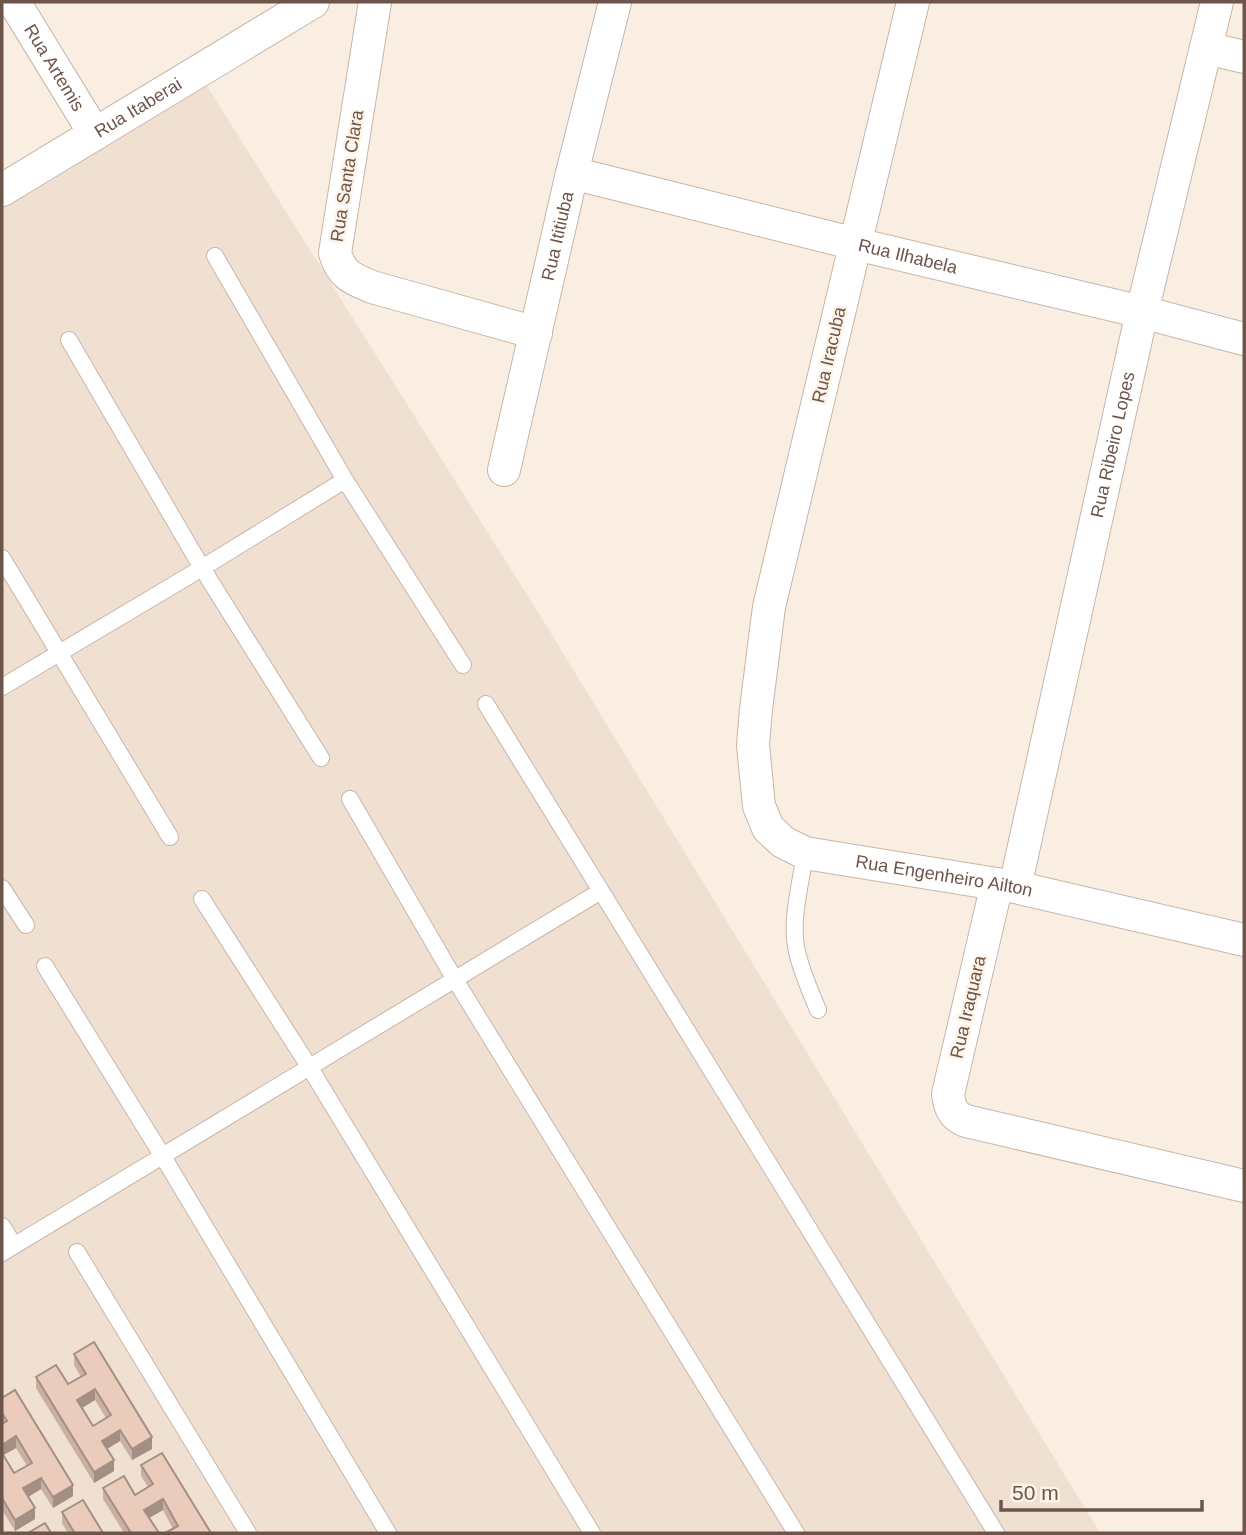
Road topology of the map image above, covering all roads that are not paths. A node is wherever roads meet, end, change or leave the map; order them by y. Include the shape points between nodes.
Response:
1 (14, 2) edge
2 (313, 2) edge
3 (375, 2) edge
4 (615, 2) edge
5 (913, 2) edge
6 (1217, 2) edge
7 (266, 14) edge
8 (1206, 48) junction
9 (1244, 57) edge
10 (95, 134) junction
11 (572, 173) junction
12 (2, 190) edge
13 (856, 244) junction
14 (215, 256) dead end
15 (1142, 312) junction
16 (536, 333) junction
17 (1244, 339) edge
18 (69, 340) dead end
19 (504, 470) dead end
20 (345, 480) junction
21 (2, 558) edge
22 (202, 568) junction
23 (58, 652) junction
24 (463, 665) dead end
25 (2, 687) edge
26 (486, 704) dead end
27 (756, 709) joint
28 (321, 758) dead end
29 (350, 799) dead end
30 (170, 837) dead end
31 (805, 853) junction
32 (1006, 886) junction
33 (2, 888) edge
34 (601, 891) junction
35 (202, 899) dead end
36 (26, 925) dead end
37 (1244, 940) edge
38 (45, 966) dead end
39 (454, 978) junction
40 (818, 1010) dead end
41 (310, 1068) junction
42 (162, 1155) junction
43 (1244, 1186) edge
44 (2, 1226) edge
45 (8, 1249) edge
46 (77, 1252) dead end
47 (248, 1533) edge
48 (388, 1533) edge
49 (592, 1533) edge
50 (796, 1533) edge
51 (996, 1533) edge

1 - 10 street, Rua Artemis
2 - 7 street, Rua Itaberai
3 - 16 street, Rua Santa Clara via 335,253 338,267 348,277 372,287
4 - 11 street, Rua Ititiuba
5 - 13 street, Rua Iracuba
6 - 8 street, Rua Ribeiro Lopes
7 - 10 street, Rua Itaberai
8 - 9 street
8 - 15 street, Rua Ribeiro Lopes
10 - 12 street, Rua Itaberai
11 - 13 street, Rua Ilhabela
11 - 16 street, Rua Ititiuba
13 - 15 street, Rua Ilhabela
13 - 27 street, Rua Iracuba via 769,607
14 - 20 lane
15 - 17 street, Rua Ilhabela
15 - 32 street, Rua Ribeiro Lopes
16 - 19 street, Rua Ititiuba
18 - 22 lane
20 - 22 lane
20 - 24 lane
21 - 23 lane
22 - 23 lane
22 - 28 lane
23 - 25 lane
23 - 30 lane
26 - 34 lane
27 - 31 street, Rua Engenheiro Ailton via 753,745 760,806 768,828
29 - 39 lane
31 - 32 street, Rua Engenheiro Ailton
31 - 40 lane via 795,945
32 - 37 street, Rua Engenheiro Ailton
32 - 43 street, Rua Iraquara via 948,1094 955,1117
33 - 36 lane
34 - 39 lane
34 - 51 lane
35 - 41 lane
38 - 42 lane
39 - 41 lane
39 - 50 lane
41 - 42 lane
41 - 49 lane
42 - 45 lane
42 - 48 lane
44 - 45 lane
46 - 47 lane

